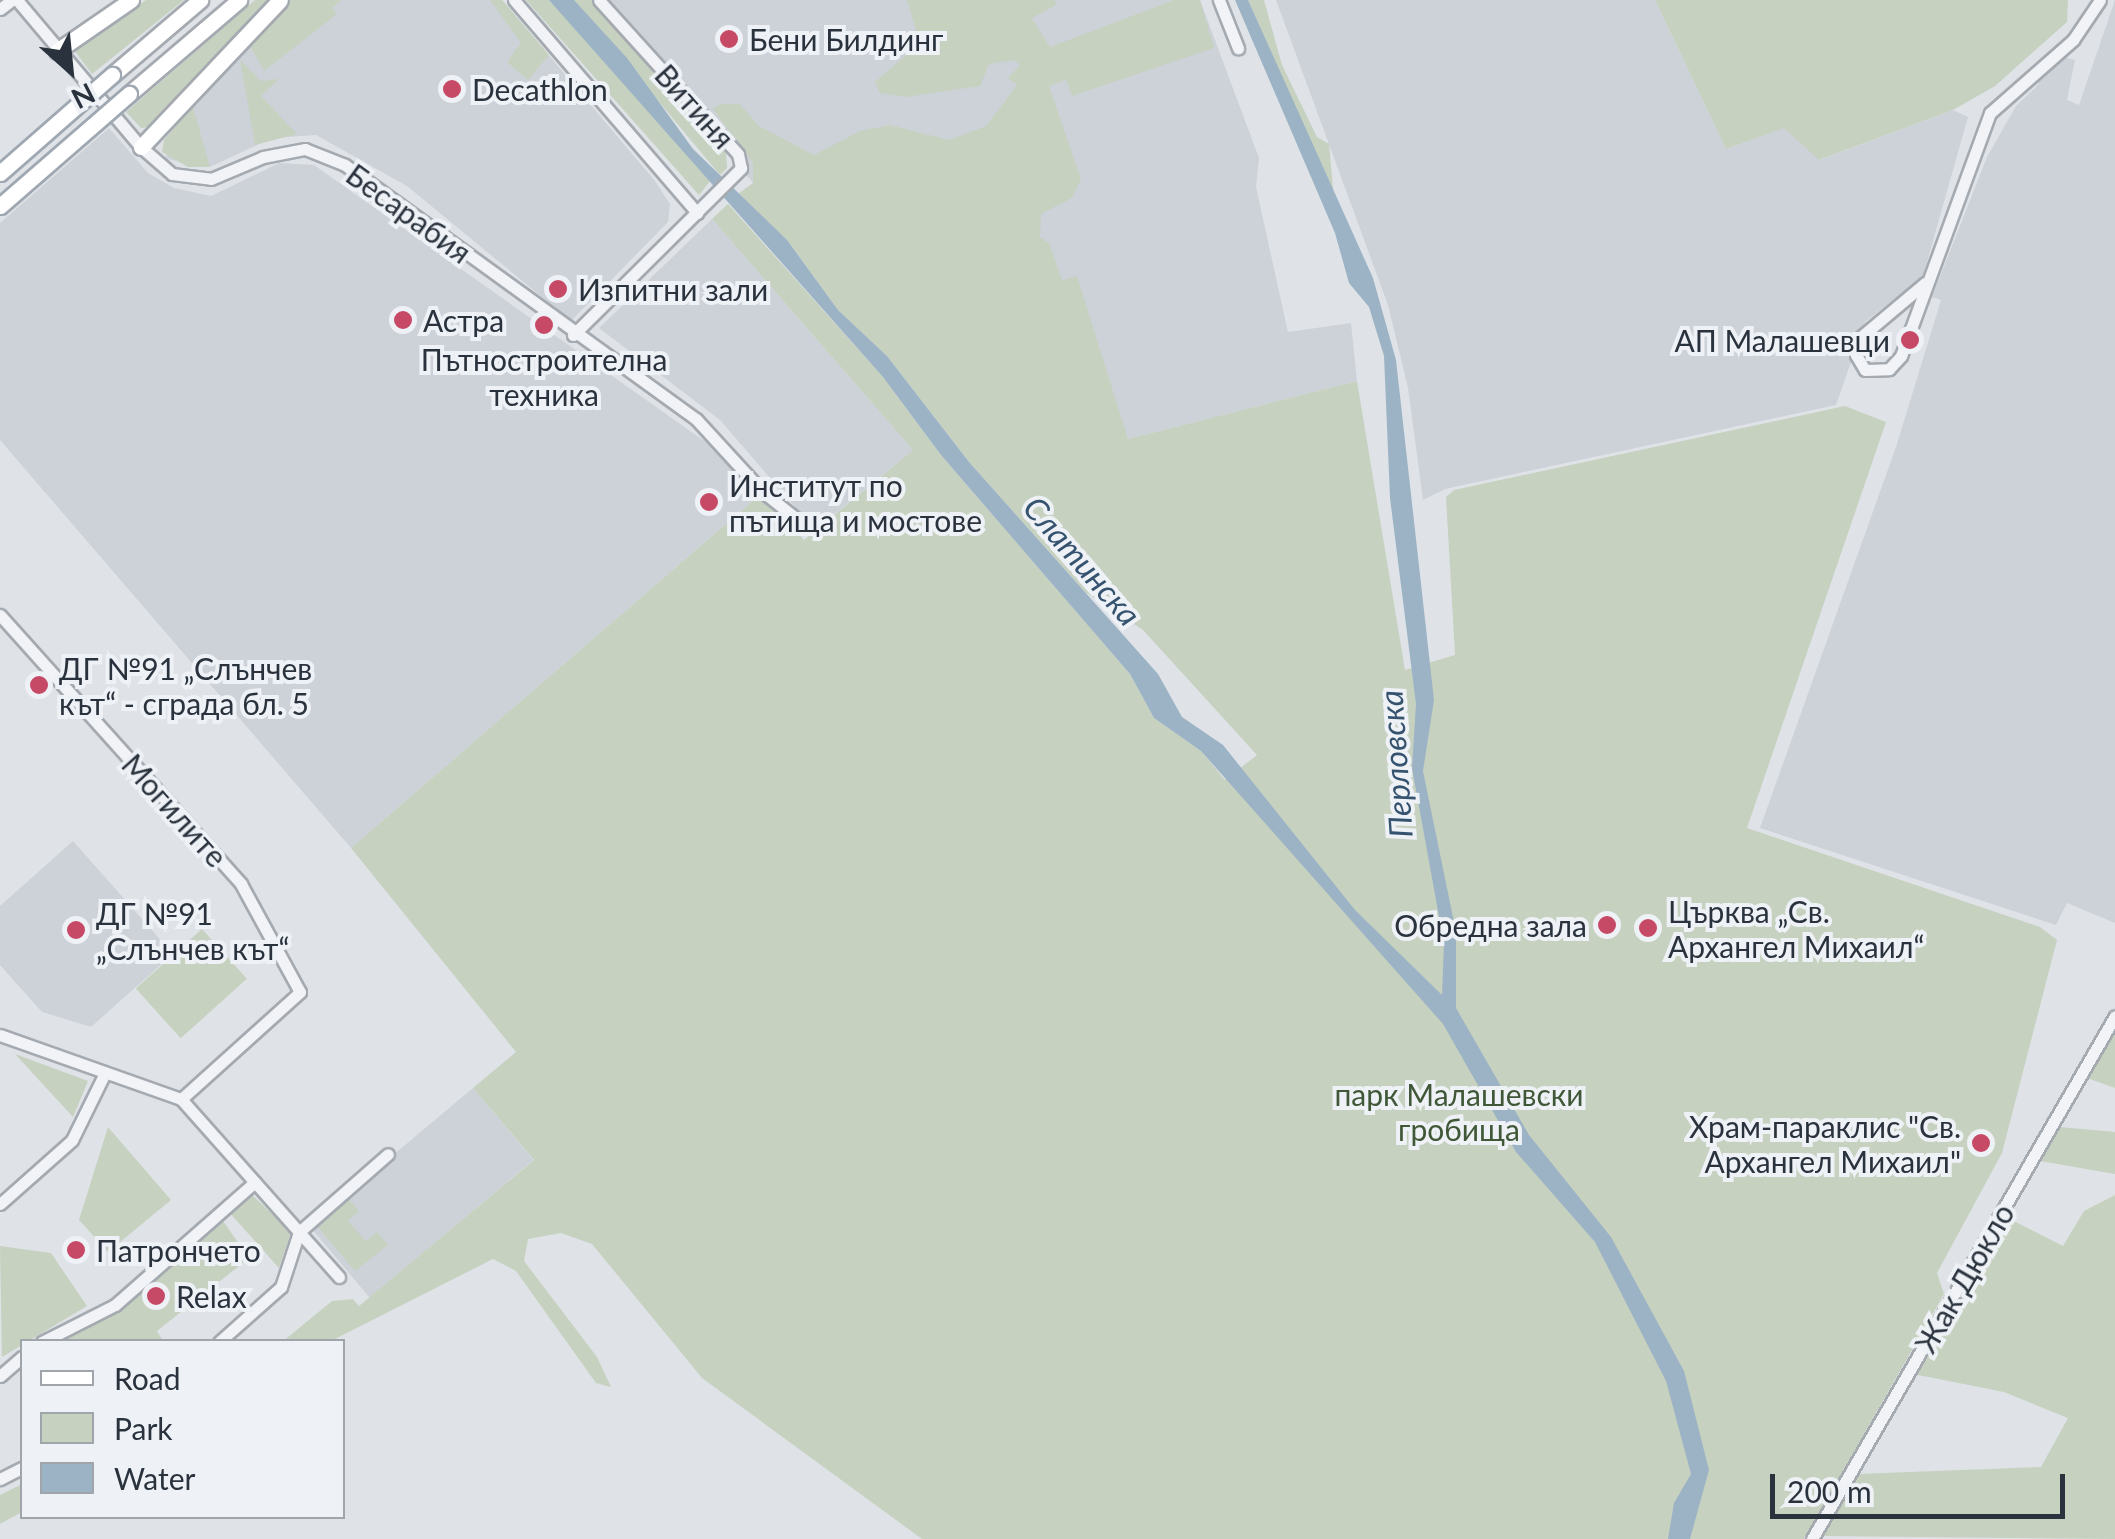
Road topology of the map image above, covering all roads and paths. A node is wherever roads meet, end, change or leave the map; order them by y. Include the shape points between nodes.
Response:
1 (15, 0) edge
2 (131, 0) edge
3 (200, 0) edge
4 (239, 0) edge
5 (280, 0) edge
6 (514, 0) edge
7 (600, 0) edge
8 (1219, 0) edge
9 (2100, 0) edge
10 (0, 9) edge
11 (1238, 48) dead end
12 (56, 51) junction
13 (141, 147) junction
14 (0, 173) edge
15 (0, 206) edge
16 (703, 208) junction
17 (1925, 284) junction
18 (573, 335) junction
19 (797, 518) dead end
20 (0, 614) edge
21 (2115, 1016) edge
22 (0, 1036) edge
23 (104, 1075) junction
24 (181, 1099) junction
25 (388, 1154) dead end
26 (255, 1182) junction
27 (0, 1204) edge
28 (299, 1232) junction
29 (338, 1277) dead end
30 (48, 1339) edge
31 (222, 1339) edge
32 (20, 1359) edge
33 (0, 1376) edge
34 (1812, 1539) edge

1 - 10 street
1 - 12 street, Бесарабия
2 - 12 main road
3 - 14 main road, bridge
4 - 15 main road, bridge
5 - 13 main road
6 - 16 street
7 - 16 street, Витиня via 738,154 736,177
8 - 11 street
9 - 17 street via 2073,40 1990,113
12 - 13 street, Бесарабия
13 - 18 street, Бесарабия via 172,174 192,180 224,176 279,152 326,155
16 - 18 street, Витиня
17 - 17 street via 1857,340 1865,370 1880,372 1896,363
18 - 19 street, Бесарабия via 696,419 763,492
20 - 24 street, Могилите via 241,884 300,992
21 - 34 street, Жак Дюкло
22 - 23 street
23 - 24 street
23 - 27 street via 72,1140
24 - 26 street
25 - 28 street
26 - 28 street
26 - 30 street via 115,1305
28 - 29 street
28 - 31 street via 281,1287
32 - 33 street

